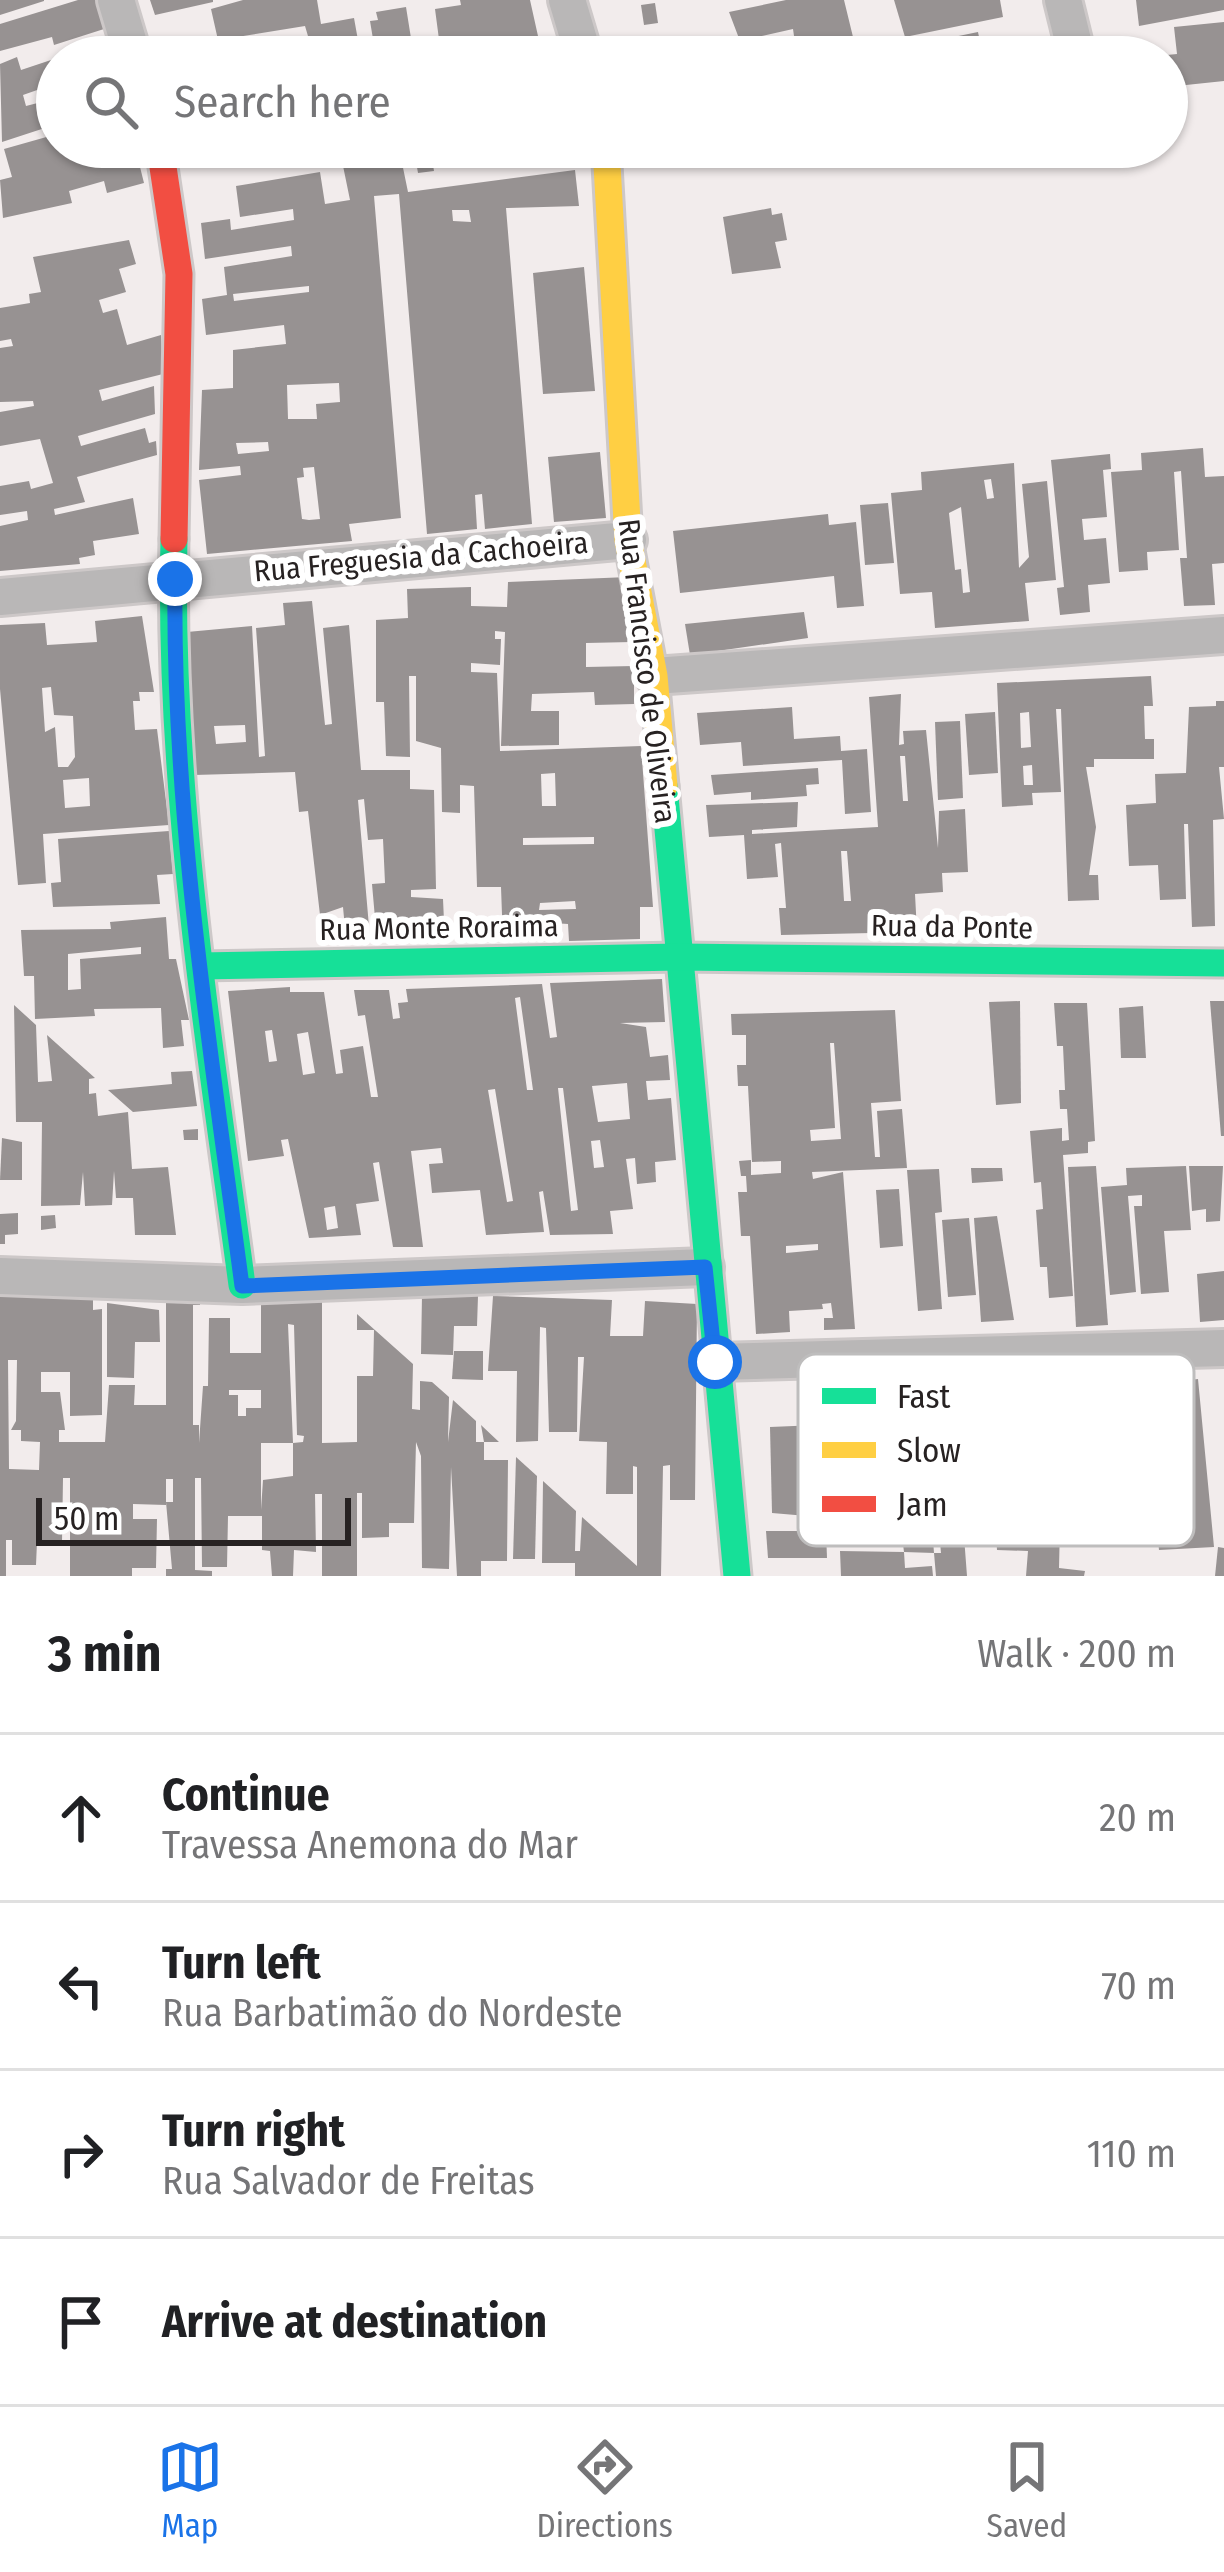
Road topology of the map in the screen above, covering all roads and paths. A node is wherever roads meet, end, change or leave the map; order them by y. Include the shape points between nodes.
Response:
1 (116, 0) edge
2 (567, 0) edge
3 (1063, 0) edge
4 (127, 36) edge
5 (578, 36) edge
6 (1072, 36) edge
7 (165, 168) edge
8 (606, 168) edge
9 (628, 540) junction
10 (175, 579) junction
11 (0, 597) edge
12 (1224, 635) edge
13 (654, 676) junction
14 (679, 957) junction
15 (1224, 962) edge
16 (200, 965) junction
17 (705, 1267) junction
18 (0, 1276) edge
19 (242, 1286) junction
20 (1224, 1348) edge
21 (1006, 1354) edge
22 (798, 1360) edge
23 (715, 1362) junction
24 (737, 1576) edge

1 - 4 street
2 - 5 street
3 - 6 street
7 - 10 street via 183,279
8 - 9 street, Rua Francisco de Oliveira
9 - 10 street, Rua Freguesia da Cachoeira
9 - 13 street, Rua Francisco de Oliveira
10 - 11 street, Rua Freguesia da Cachoeira
10 - 16 street
12 - 13 street
13 - 14 street, Rua Francisco de Oliveira
14 - 15 street, Rua da Ponte
14 - 16 street, Rua Monte Roraima
14 - 17 street, Rua Francisco de Oliveira
16 - 19 street
17 - 19 street
17 - 23 street, Rua Francisco de Oliveira
18 - 19 street
20 - 21 street
22 - 23 street
23 - 24 street, Rua Francisco de Oliveira

